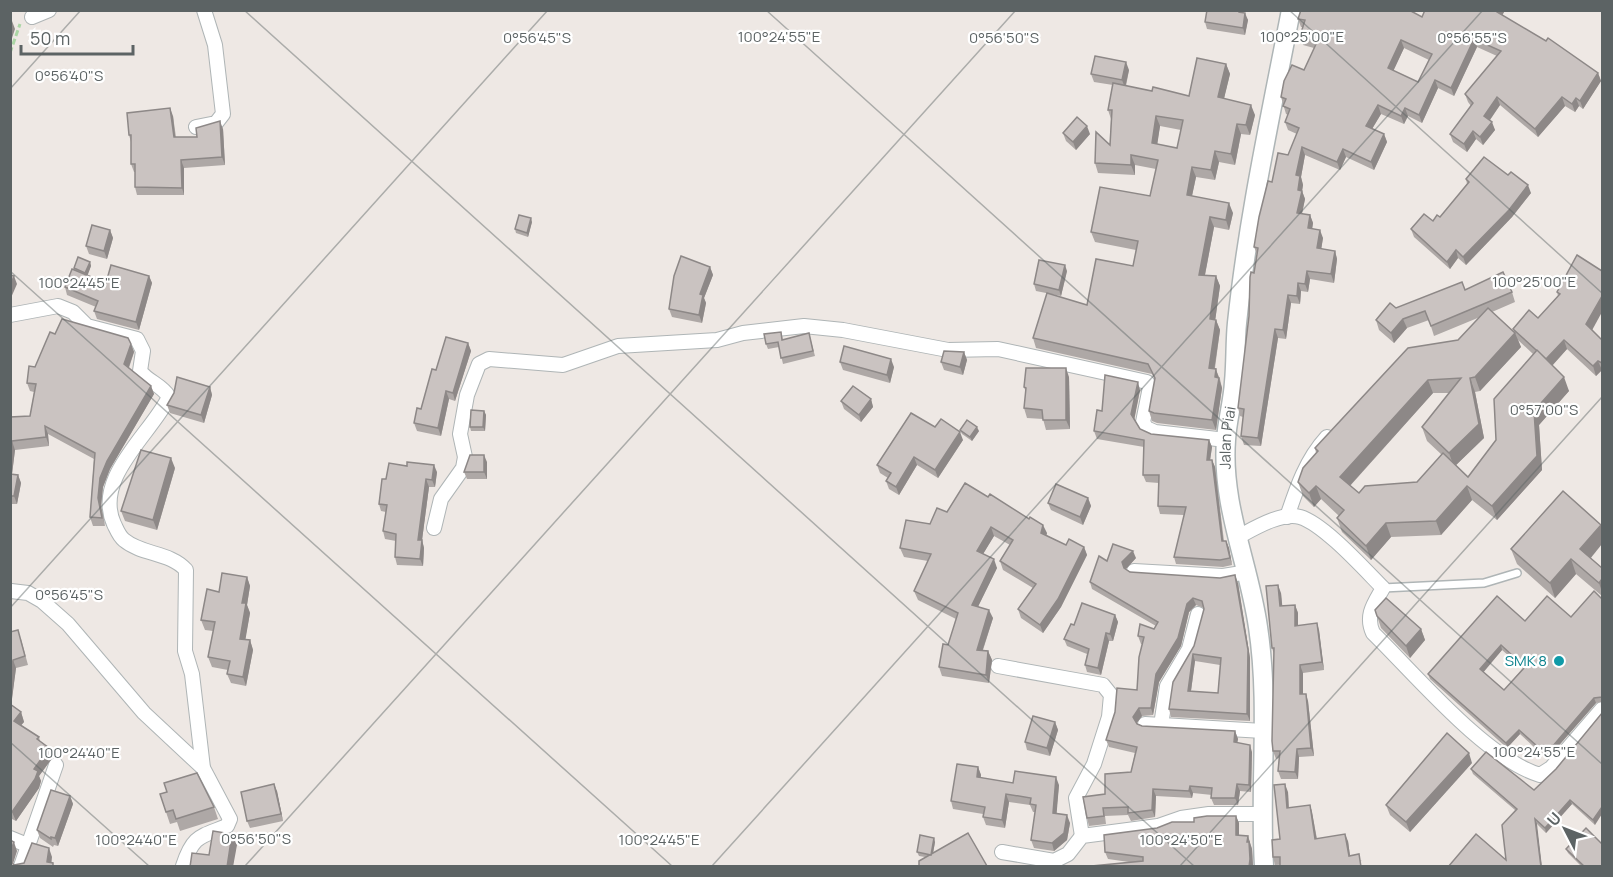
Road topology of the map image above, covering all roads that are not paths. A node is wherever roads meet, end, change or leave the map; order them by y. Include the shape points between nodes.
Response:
1 (49, 10) edge
2 (204, 10) edge
3 (1291, 10) edge
4 (32, 17) road end
5 (196, 126) edge
6 (10, 315) edge
7 (1335, 428) edge
8 (1226, 440) junction
9 (1287, 517) junction
10 (434, 528) dead end
11 (1238, 537) junction
12 (1134, 571) edge
13 (1248, 572) junction
14 (1517, 573) dead end
15 (1383, 588) junction
16 (11, 591) edge
17 (1198, 614) dead end
18 (998, 666) dead end
19 (1602, 709) edge
20 (1145, 724) edge
21 (1161, 725) junction
22 (1263, 731) junction
23 (56, 765) dead end
24 (203, 768) junction
25 (1261, 814) junction
26 (1082, 836) junction
27 (10, 837) edge
28 (27, 845) junction
29 (1002, 852) dead end
30 (21, 867) edge
31 (183, 867) edge
32 (1264, 867) edge

1 - 4 street
2 - 5 street via 215,45 223,114 216,123
3 - 8 street, Jalan Piai via 1248,240
6 - 24 street via 58,306 73,312 87,326 137,339 143,351 140,371 168,393 158,417 120,469 111,494 111,516 121,538 137,550 173,560 186,570 185,651 192,674
7 - 9 street via 1314,451
8 - 10 street via 1146,428 1143,422 1150,387 1147,382 998,349 948,350 804,326 717,339 618,346 563,365 489,359 478,364 467,395 460,434 463,468 441,499
8 - 11 street, Jalan Piai via 1228,504
9 - 11 street
9 - 15 street via 1301,517 1339,544
11 - 13 street, Jalan Piai
12 - 13 street via 1223,576
13 - 22 street, Jalan Piai via 1258,628
14 - 15 lane via 1484,583
15 - 19 street via 1369,615 1373,633 1453,714 1507,760 1528,772 1540,776 1551,768
16 - 24 street via 28,593 42,601 68,624 144,713
17 - 21 street via 1190,650 1165,693
18 - 26 street via 1103,685 1110,694 1109,717 1094,764 1076,798
20 - 21 street
21 - 22 street
22 - 25 street, Jalan Piai
23 - 28 street
24 - 31 street via 230,819 227,825 195,839
25 - 26 street via 1209,814 1158,826
25 - 32 street, Jalan Piai
26 - 29 street via 1068,854 1054,861
27 - 28 street
28 - 30 street

